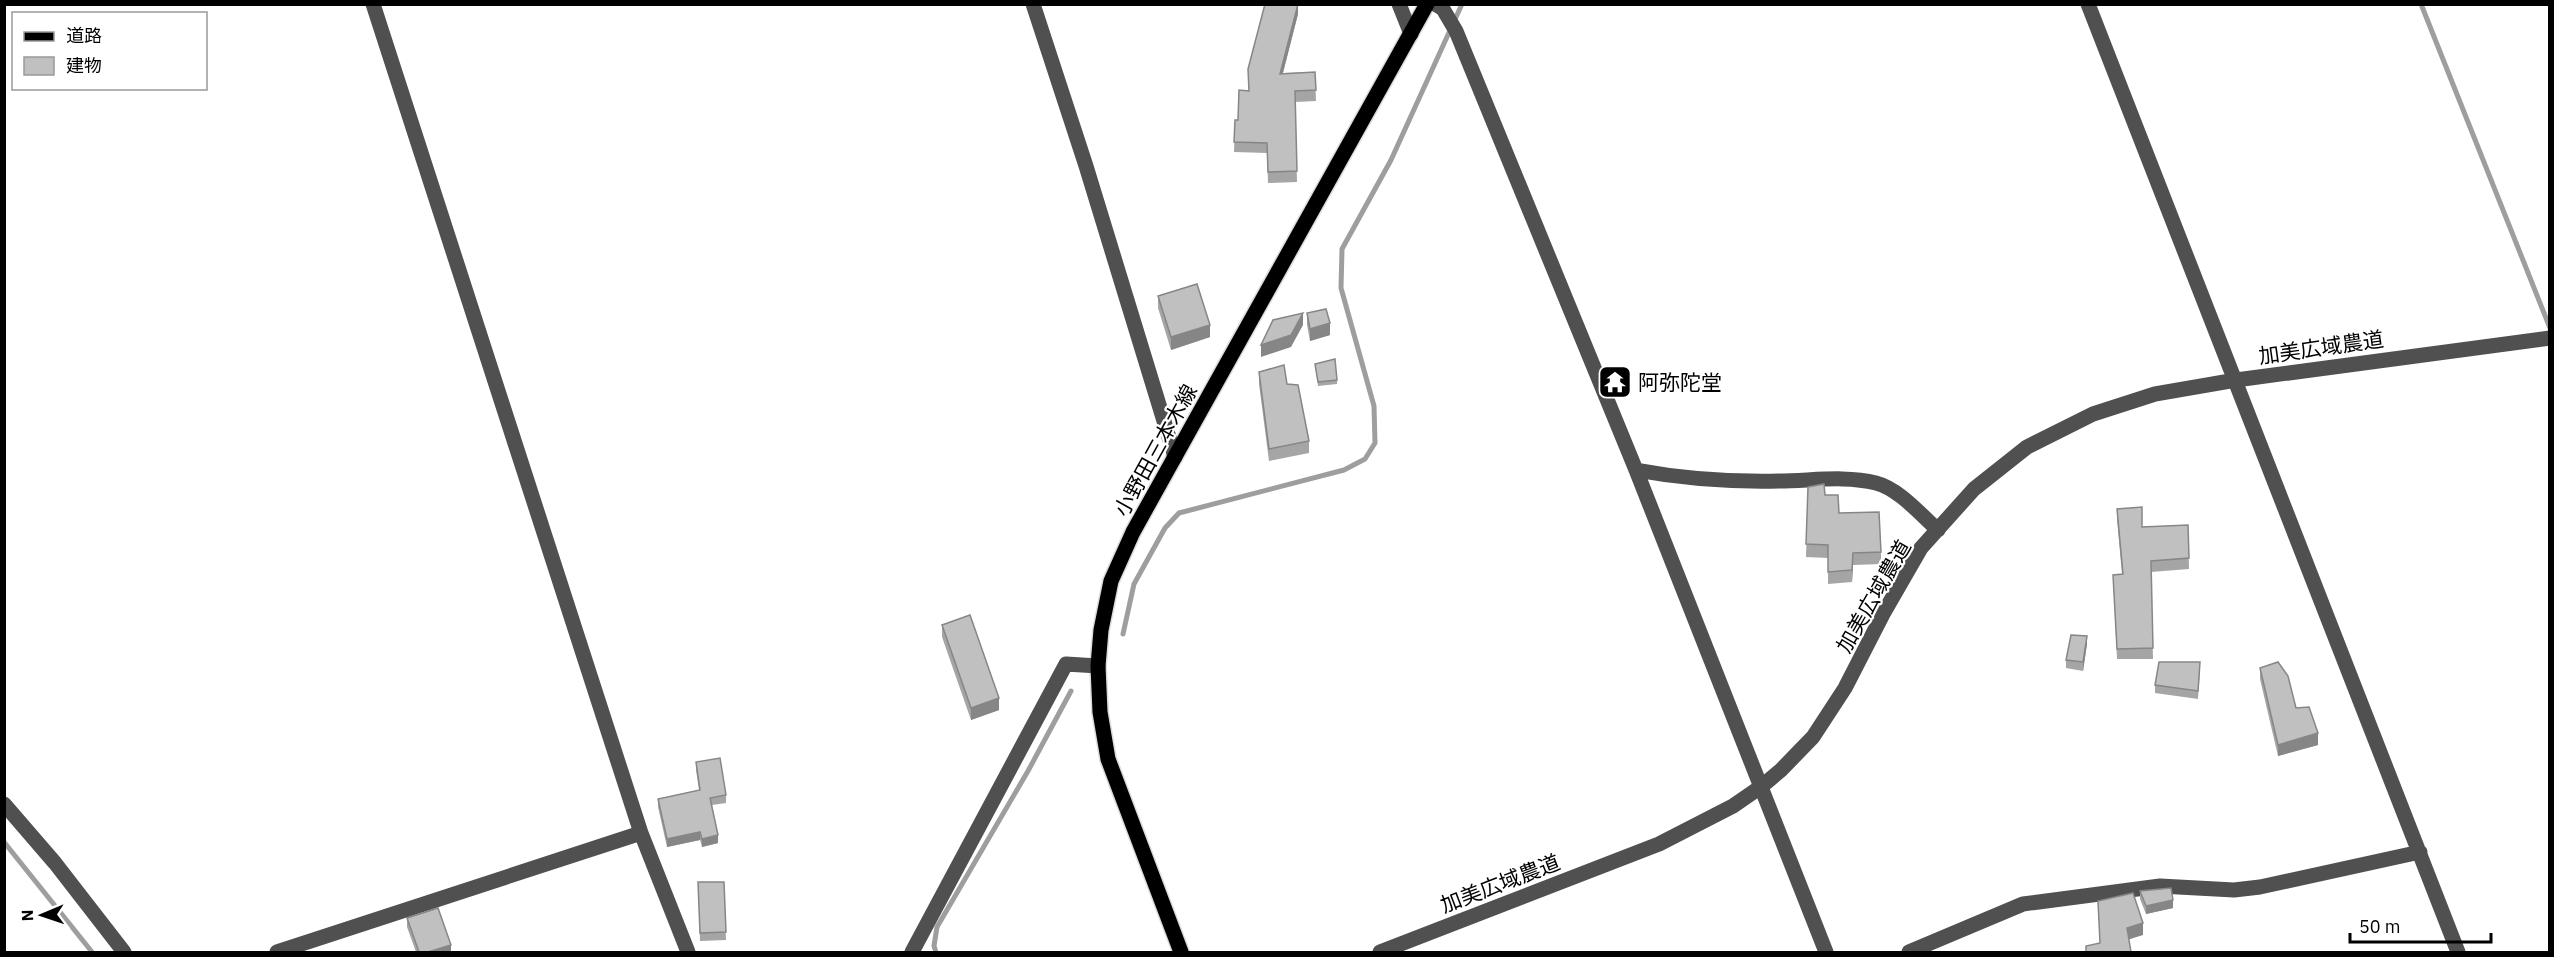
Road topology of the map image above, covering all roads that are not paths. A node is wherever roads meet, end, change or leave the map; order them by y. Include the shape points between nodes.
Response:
1 (373, 4) edge
2 (1033, 4) edge
3 (1399, 4) edge
4 (1427, 4) edge
5 (1435, 4) edge
6 (2088, 4) edge
7 (1411, 34) junction
8 (2544, 338) edge
9 (2236, 380) junction
10 (1175, 457) junction
11 (1636, 470) junction
12 (1938, 530) junction
13 (1098, 666) junction
14 (1762, 786) junction
15 (4, 804) edge
16 (641, 833) junction
17 (2420, 852) junction
18 (124, 952) edge
19 (278, 952) edge
20 (688, 952) edge
21 (912, 952) edge
22 (1181, 952) edge
23 (1380, 952) edge
24 (1826, 952) edge
25 (1910, 952) edge
26 (2458, 952) edge

1 - 16 street
2 - 10 street
3 - 7 street
4 - 7 main road, 小野田三本木線
5 - 11 street via 1443,9 1456,31
6 - 9 street
7 - 10 main road, 小野田三本木線
8 - 9 street, 加美広域農道
9 - 12 street, 加美広域農道 via 2155,394 2084,419 2027,447 1974,489
9 - 17 street
10 - 13 main road, 小野田三本木線 via 1111,581
11 - 12 street via 1685,479 1843,479 1877,483 1895,493
11 - 14 street
12 - 14 street, 加美広域農道 via 1921,548 1845,688 1813,736
13 - 21 street via 1066,664
13 - 22 main road, 小野田三本木線 via 1108,759
14 - 23 street, 加美広域農道 via 1733,806 1659,844
14 - 24 street
15 - 18 street
16 - 19 street
16 - 20 street
17 - 25 street via 2260,887 2235,890 2160,886 2023,904
17 - 26 street

